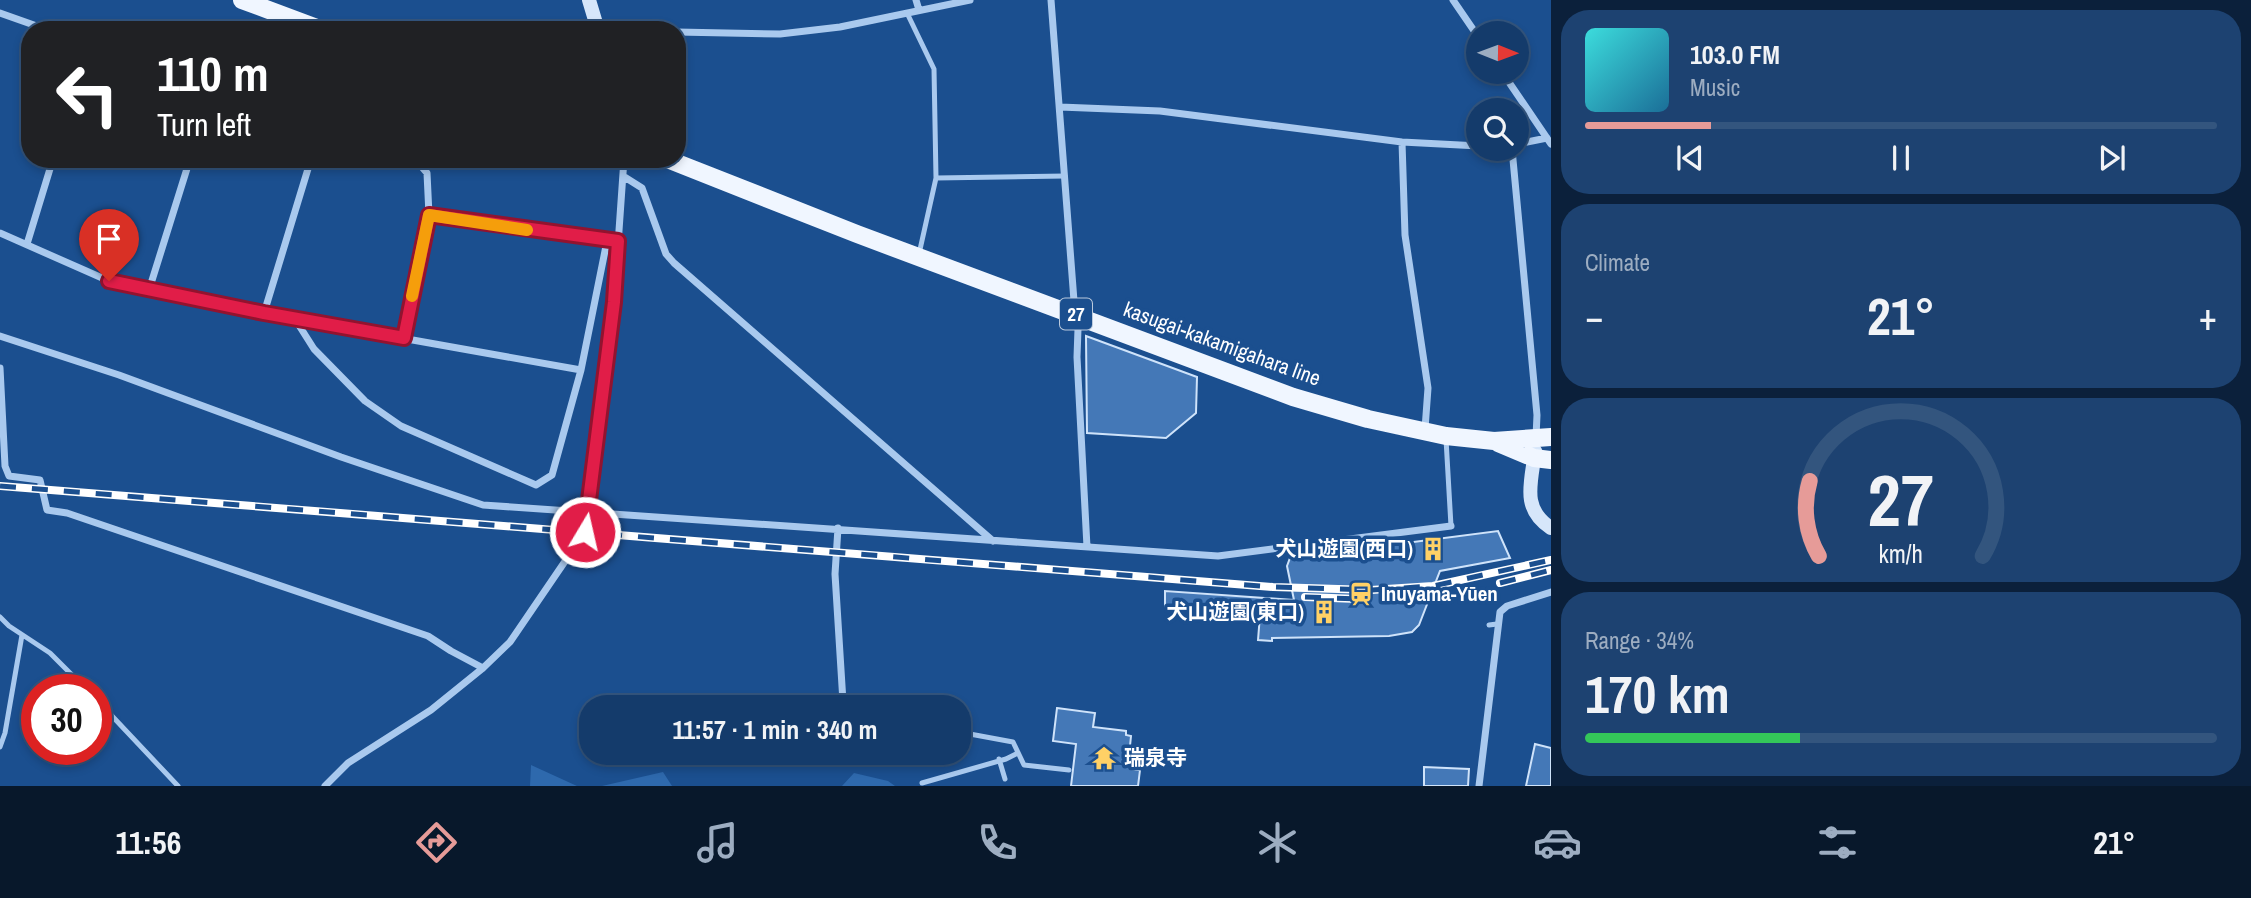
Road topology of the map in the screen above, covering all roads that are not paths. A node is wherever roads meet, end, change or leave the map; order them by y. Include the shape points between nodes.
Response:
1 (243, 0) edge
2 (589, 0) edge
3 (916, 0) edge
4 (970, 0) edge
5 (1051, 0) edge
6 (1453, 0) edge
7 (919, 10) junction
8 (0, 13) edge
9 (907, 13) junction
10 (23, 21) edge
11 (298, 21) edge
12 (595, 21) edge
13 (1467, 21) edge
14 (686, 32) edge
15 (1510, 84) edge
16 (1060, 107) junction
17 (1549, 141) edge
18 (1402, 142) junction
19 (1529, 143) edge
20 (1466, 145) edge
21 (1513, 161) edge
22 (686, 166) edge
23 (50, 168) edge
24 (187, 168) edge
25 (308, 168) edge
26 (423, 168) edge
27 (623, 168) edge
28 (623, 176) junction
29 (1065, 176) junction
30 (936, 177) junction
31 (429, 215) junction
32 (0, 233) edge
33 (607, 241) junction
34 (618, 241) junction
35 (27, 244) junction
36 (918, 256) junction
37 (149, 290) junction
38 (264, 313) junction
39 (1075, 314) junction
40 (295, 319) junction
41 (0, 336) edge
42 (404, 338) junction
43 (0, 368) edge
44 (581, 370) junction
45 (1424, 432) junction
46 (1446, 436) junction
47 (1543, 438) edge
48 (1494, 441) junction
49 (1543, 459) edge
50 (588, 512) junction
51 (1451, 526) joint
52 (838, 528) junction
53 (1551, 528) edge
54 (994, 541) junction
55 (1087, 547) junction
56 (1551, 592) edge
57 (0, 617) edge
58 (22, 635) junction
59 (484, 668) junction
60 (71, 674) edge
61 (844, 695) edge
62 (112, 716) edge
63 (971, 734) edge
64 (0, 747) edge
65 (1018, 753) junction
66 (999, 759) junction
67 (1069, 770) dead end
68 (1005, 779) dead end
69 (922, 783) dead end
70 (178, 786) edge
71 (325, 786) edge
72 (1479, 786) edge

1 - 11 main road
2 - 12 main road
3 - 7 street
4 - 7 street
5 - 16 street
6 - 13 street
7 - 9 street
8 - 10 street
9 - 14 street via 780,34
9 - 30 lane via 934,69
15 - 17 street
16 - 18 street via 1160,111
16 - 29 street
17 - 19 street
18 - 20 street
18 - 45 street via 1405,235 1428,388
21 - 47 street
22 - 36 main road, kasugai-kakamigahara line / 27
23 - 35 street
24 - 37 street
25 - 38 street
26 - 31 street via 427,173
27 - 28 street
28 - 34 street
28 - 54 street via 642,188 666,254 674,263
29 - 30 lane
29 - 39 street
30 - 36 lane
31 - 33 street
31 - 42 street
32 - 35 street
33 - 34 street
33 - 44 street
34 - 50 street
35 - 37 street via 109,281
36 - 39 main road, kasugai-kakamigahara line / 27
37 - 38 street
38 - 40 street
39 - 45 main road, kasugai-kakamigahara line / 27 via 1293,397
39 - 55 street
40 - 42 street
40 - 44 street via 314,349 365,401 401,426 536,485 552,475
41 - 50 street via 483,505
42 - 44 street
43 - 59 street via 5,466 9,476 40,480 47,510 428,636
45 - 46 main road, kasugai-kakamigahara line / 27
46 - 48 main road, kasugai-kakamigahara line / 27
46 - 51 lane
47 - 48 main road, kasugai-kakamigahara line / 27
47 - 49 main road
48 - 49 main road, kasugai-kakamigahara line / 27
49 - 53 main road via 1530,501 1535,515
50 - 52 street
50 - 59 street via 580,541 510,642
51 - 55 street via 1217,556
52 - 54 street
52 - 61 street via 835,574
54 - 55 street
56 - 72 street via 1507,606 1493,625
57 - 58 lane
58 - 60 lane
58 - 64 lane
59 - 71 street via 431,710 348,763
62 - 70 lane
63 - 65 lane via 1013,742
65 - 66 lane
65 - 67 lane via 1024,765
66 - 68 lane
66 - 69 lane

